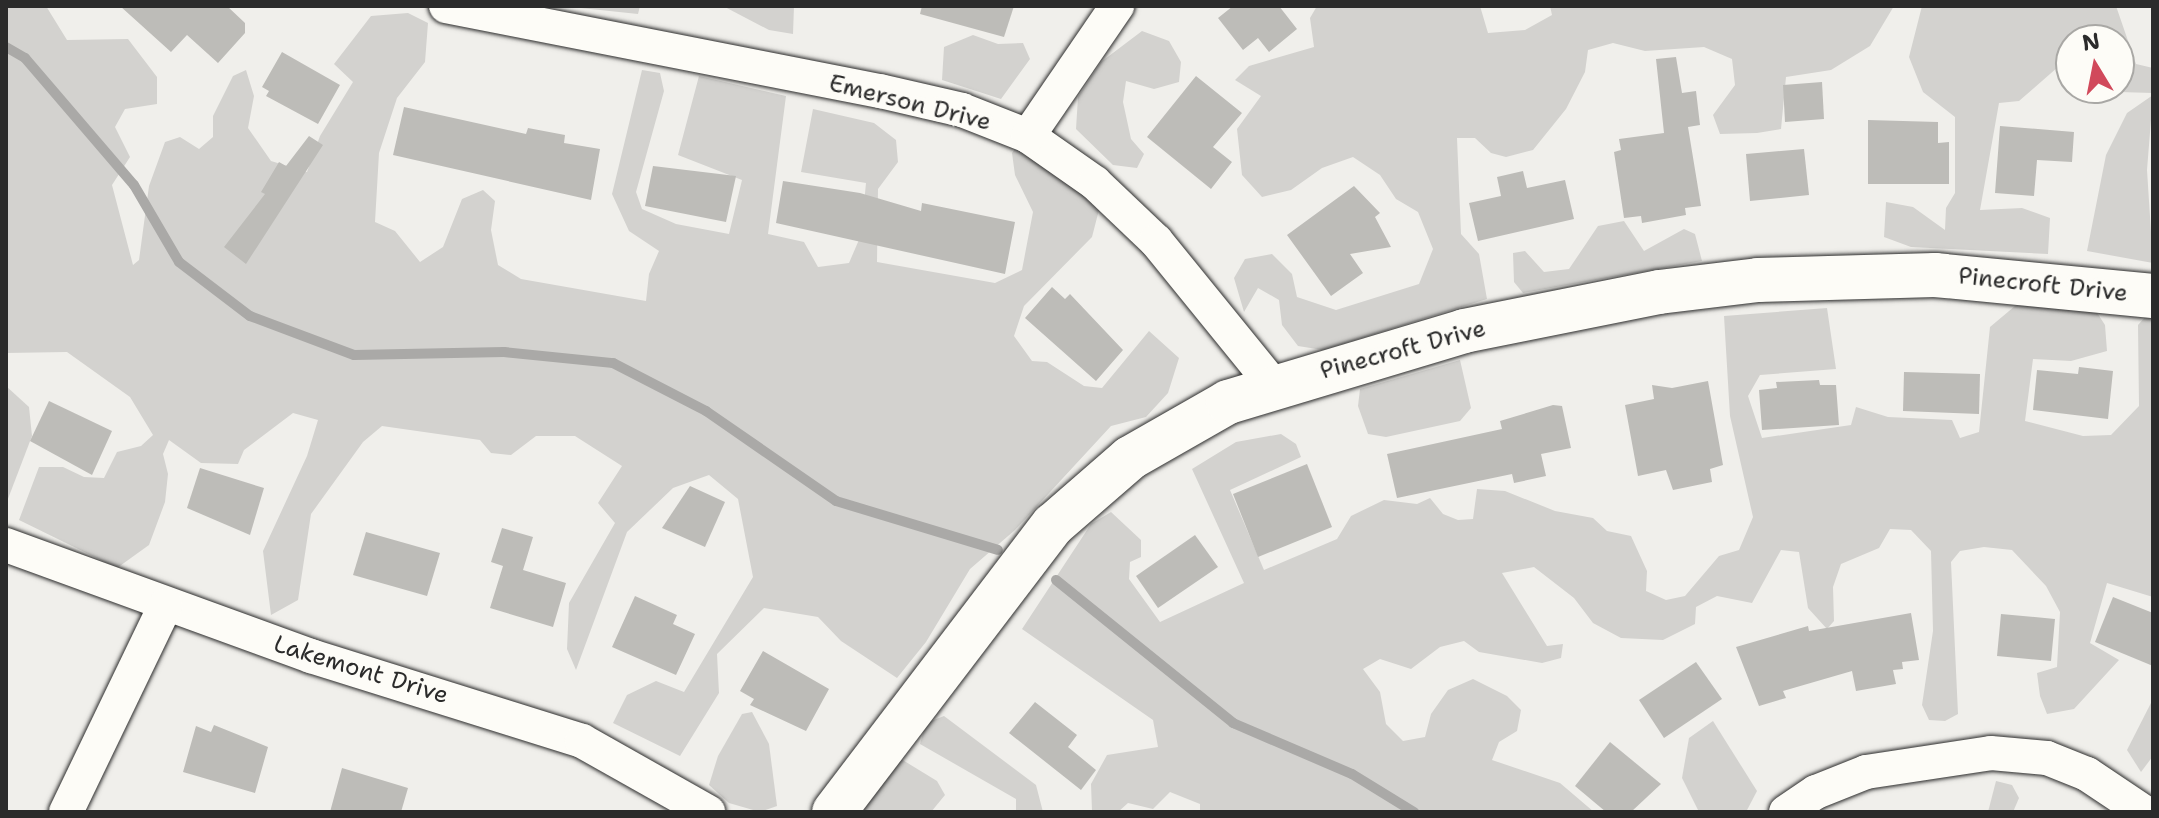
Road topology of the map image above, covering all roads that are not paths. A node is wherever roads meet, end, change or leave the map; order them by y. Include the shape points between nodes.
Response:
1 (446, 6) edge
2 (1117, 6) edge
3 (1028, 136) junction
4 (2153, 296) edge
5 (1273, 385) junction
6 (6, 545) edge
7 (165, 606) junction
8 (66, 812) edge
9 (708, 812) edge
10 (834, 812) edge
11 (1786, 812) edge
12 (2144, 812) edge

1 - 3 street, Emerson Drive via 880,91 962,110
2 - 3 street
3 - 5 street, Emerson Drive via 1095,183 1156,241
4 - 5 street, Pinecroft Drive via 1935,275 1758,280 1659,292 1464,331
5 - 10 street, Pinecroft Drive via 1178,427 1084,495 1013,572
6 - 7 street, Lakemont Drive
7 - 8 street
7 - 9 street, Lakemont Drive via 582,741
11 - 12 street via 1816,792 1866,772 1991,753 2047,758 2087,774

